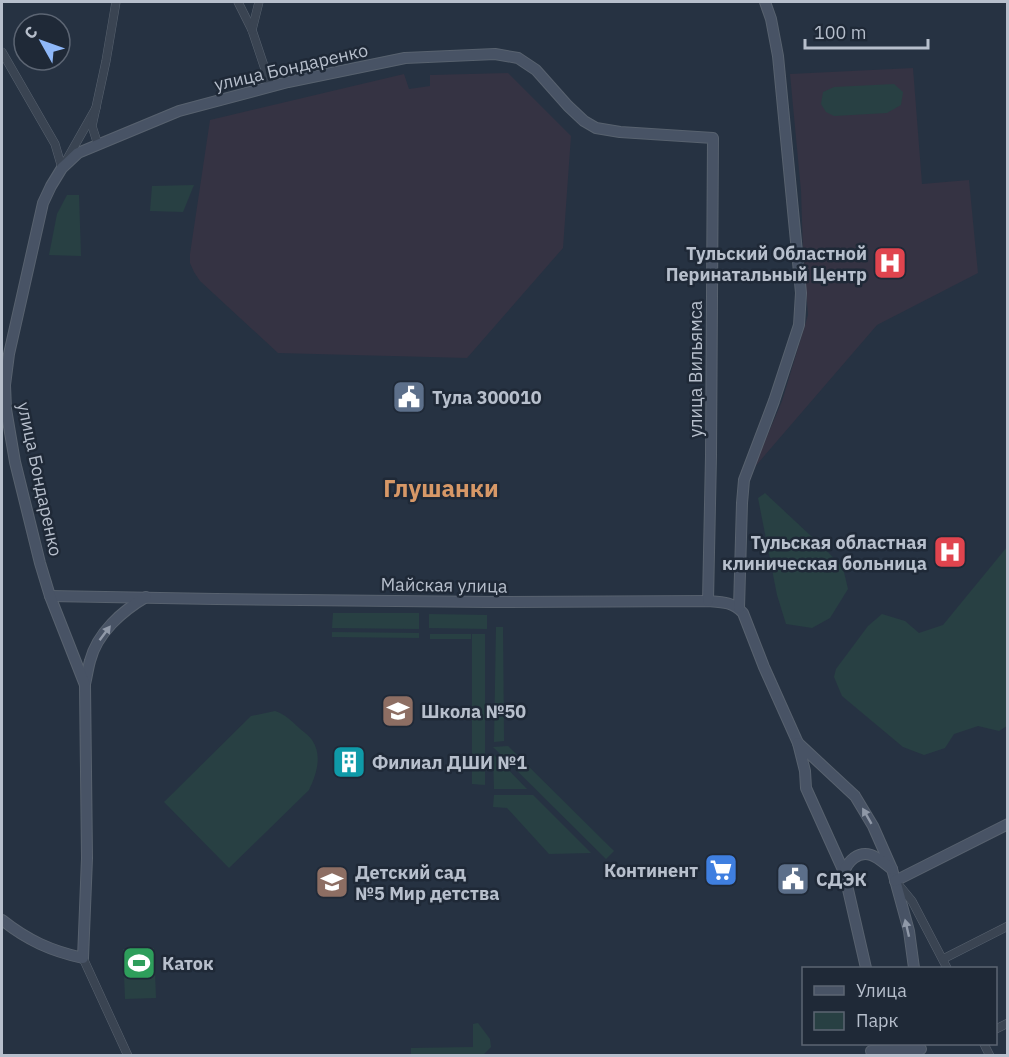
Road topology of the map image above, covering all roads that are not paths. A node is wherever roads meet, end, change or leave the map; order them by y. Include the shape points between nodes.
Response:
1 (116, 2) edge
2 (238, 2) edge
3 (259, 2) edge
4 (765, 2) edge
5 (252, 30) junction
6 (2, 52) edge
7 (271, 87) junction
8 (96, 108) junction
9 (713, 138) joint
10 (98, 145) junction
11 (62, 168) junction
12 (50, 596) junction
13 (147, 597) junction
14 (708, 601) junction
15 (739, 608) junction
16 (85, 684) junction
17 (798, 743) junction
18 (828, 770) junction
19 (804, 771) junction
20 (1008, 824) edge
21 (844, 872) junction
22 (894, 875) junction
23 (2, 920) edge
24 (1008, 926) edge
25 (83, 958) junction
26 (943, 959) junction
27 (866, 967) edge
28 (915, 967) edge
29 (946, 967) edge
30 (920, 1049) edge
31 (871, 1050) edge
32 (128, 1056) edge

1 - 8 street
2 - 5 street
3 - 5 street
4 - 15 street via 778,56 801,293 799,325 744,480
5 - 7 street
6 - 11 street via 55,144
7 - 9 street, улица Бондаренко via 405,58 495,54 518,58 536,70 568,106 596,128
7 - 10 street, улица Бондаренко via 179,111
8 - 10 street via 92,126
8 - 11 street
9 - 14 street, улица Вильямса
10 - 11 street, улица Бондаренко via 78,153
11 - 12 street, улица Бондаренко via 43,203 5,385 15,462
12 - 13 street, Майская улица
12 - 16 street, улица Бондаренко
13 - 14 street, Майская улица
16 -> 13 street via 90,659 103,635 121,614
14 - 15 street, Майская улица via 728,602
15 - 17 street
16 - 25 street, улица Бондаренко via 87,858
17 - 18 street
17 - 19 street
18 - 19 street
22 -> 18 street via 858,801
19 - 21 street via 806,788
20 - 22 street
21 - 22 street via 852,859 871,855
21 - 27 street
22 - 26 street
28 -> 22 street
23 - 25 street via 43,946
24 - 26 street
25 - 32 street, улица Бондаренко
26 - 29 street
30 - 31 street

